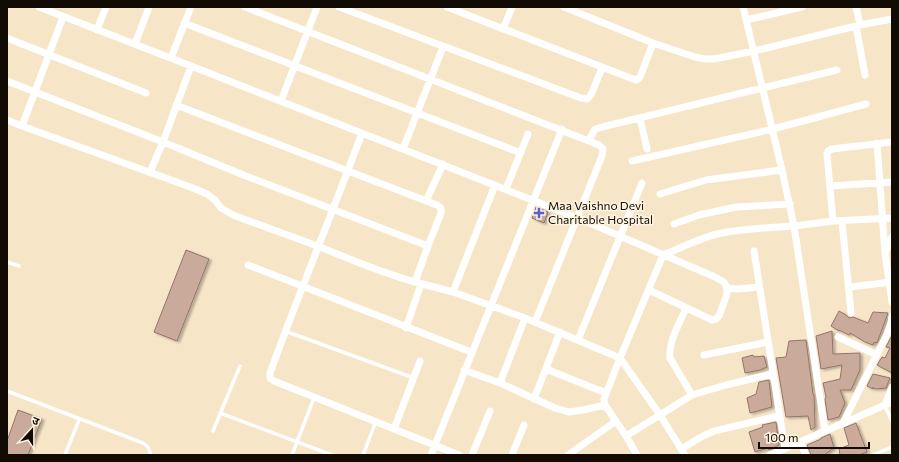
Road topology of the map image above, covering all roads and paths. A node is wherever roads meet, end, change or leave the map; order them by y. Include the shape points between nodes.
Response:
1 (39, 7) edge
2 (63, 7) edge
3 (106, 7) edge
4 (149, 7) edge
5 (191, 7) edge
6 (245, 7) edge
7 (317, 7) edge
8 (339, 7) edge
9 (447, 7) edge
10 (512, 7) edge
11 (564, 7) edge
12 (743, 7) edge
13 (802, 7) edge
14 (856, 7) edge
15 (61, 16) junction
16 (892, 19) edge
17 (746, 20) junction
18 (184, 24) junction
19 (858, 25) junction
20 (503, 29) junction
21 (97, 30) junction
22 (308, 32) junction
23 (7, 38) edge
24 (654, 43) junction
25 (135, 44) junction
26 (443, 47) junction
27 (754, 51) junction
28 (49, 55) junction
29 (171, 58) junction
30 (294, 65) junction
31 (191, 66) junction
32 (602, 68) junction
33 (837, 70) dead end
34 (865, 75) dead end
35 (431, 79) junction
36 (7, 81) edge
37 (763, 89) junction
38 (34, 92) junction
39 (146, 93) dead end
40 (281, 101) junction
41 (866, 104) dead end
42 (176, 105) junction
43 (418, 112) junction
44 (640, 118) junction
45 (7, 120) edge
46 (22, 126) junction
47 (562, 129) junction
48 (773, 129) junction
49 (362, 134) junction
50 (528, 134) dead end
51 (589, 140) junction
52 (163, 142) junction
53 (892, 142) edge
54 (877, 143) junction
55 (403, 149) junction
56 (647, 149) dead end
57 (521, 153) junction
58 (632, 161) dead end
59 (443, 164) junction
60 (782, 170) junction
61 (150, 172) junction
62 (348, 172) junction
63 (880, 182) junction
64 (892, 182) edge
65 (642, 183) dead end
66 (495, 185) junction
67 (830, 186) junction
68 (506, 189) junction
69 (660, 194) dead end
70 (426, 201) junction
71 (533, 201) junction
72 (790, 204) junction
73 (334, 209) junction
74 (578, 218) junction
75 (882, 218) junction
76 (892, 218) edge
77 (833, 221) junction
78 (842, 221) junction
79 (674, 224) dead end
80 (794, 226) junction
81 (620, 235) junction
82 (892, 237) edge
83 (428, 246) junction
84 (319, 247) junction
85 (754, 251) dead end
86 (886, 253) junction
87 (663, 255) junction
88 (7, 262) edge
89 (248, 265) dead end
90 (19, 266) dead end
91 (891, 282) edge
92 (418, 283) junction
93 (303, 287) junction
94 (759, 287) junction
95 (848, 287) junction
96 (727, 288) junction
97 (648, 290) junction
98 (453, 292) junction
99 (892, 302) edge
100 (491, 306) junction
101 (686, 308) junction
102 (851, 313) dead end
103 (892, 316) edge
104 (525, 318) junction
105 (535, 322) junction
106 (406, 328) junction
107 (285, 331) junction
108 (560, 332) junction
109 (838, 337) dead end
110 (578, 340) junction
111 (768, 342) junction
112 (471, 352) junction
113 (704, 355) dead end
114 (877, 355) junction
115 (620, 358) junction
116 (420, 361) dead end
117 (240, 366) dead end
118 (546, 369) junction
119 (464, 370) junction
120 (772, 374) junction
121 (414, 378) junction
122 (500, 383) junction
123 (892, 387) edge
124 (7, 391) edge
125 (606, 393) junction
126 (692, 396) junction
127 (314, 398) junction
128 (534, 399) junction
129 (892, 402) edge
130 (605, 404) junction
131 (884, 405) junction
132 (490, 411) dead end
133 (220, 413) junction
134 (660, 415) junction
135 (779, 416) junction
136 (79, 420) junction
137 (376, 421) junction
138 (616, 421) junction
139 (892, 422) edge
140 (843, 423) junction
141 (524, 425) dead end
142 (394, 429) junction
143 (213, 430) dead end
144 (825, 431) junction
145 (626, 436) junction
146 (298, 442) junction
147 (800, 442) junction
148 (435, 445) junction
149 (892, 447) edge
150 (785, 449) junction
151 (683, 452) edge
152 (65, 455) edge
153 (151, 455) edge
154 (292, 455) edge
155 (332, 455) edge
156 (363, 455) edge
157 (431, 455) edge
158 (459, 455) edge
159 (472, 455) edge
160 (512, 455) edge
161 (568, 455) edge
162 (637, 455) edge
163 (770, 455) edge
164 (806, 455) edge
165 (873, 455) edge

1 - 15 street
2 - 15 street
3 - 21 street
4 - 25 street
5 - 18 street
6 - 22 street
7 - 22 street
8 - 26 street
9 - 20 street
10 - 20 street
11 - 24 street
12 - 17 street
13 - 17 street
14 - 19 street
15 - 21 street
15 - 28 street
16 - 19 street
17 - 27 street
18 - 29 street
18 - 30 street
19 - 27 street
19 - 34 street
20 - 32 street
21 - 25 street
22 - 30 street
22 - 35 street
23 - 28 street
24 - 27 street via 705,59
24 - 32 street via 643,73 637,80
25 - 29 street
26 - 32 street via 587,99
26 - 35 street
27 - 37 street
28 - 38 street
28 - 39 street
29 - 31 street
30 - 40 street
30 - 43 street
31 - 40 street
31 - 42 street
33 - 37 street
35 - 43 street
35 - 47 street
36 - 38 street
37 - 44 street
37 - 48 street
38 - 46 street
38 - 52 street
40 - 49 street
41 - 48 street
42 - 52 street
42 - 62 street
43 - 55 street
43 - 57 street
44 - 51 street via 595,129
44 - 56 street
45 - 46 street
46 - 61 street
47 - 51 street
47 - 71 street
48 - 58 street
48 - 60 street
49 - 55 street
49 - 62 street
50 - 57 street
51 - 74 street via 603,150
52 - 61 street
52 - 73 street
53 - 54 street
54 - 63 street
54 - 67 street via 828,151
55 - 59 street
57 - 68 street
59 - 66 street
59 - 70 street
60 - 69 street via 706,180
60 - 72 street
61 - 84 street via 207,194 221,208 233,215
62 - 70 street
62 - 73 street
63 - 64 street
63 - 67 street
63 - 75 street
65 - 81 street
66 - 68 street
66 - 98 street
67 - 77 street
68 - 71 street
70 - 83 street via 440,208 441,213
71 - 74 street
71 - 100 street
72 - 79 street via 729,208
72 - 80 street
73 - 83 street
73 - 84 street
74 - 81 street
74 - 105 street
75 - 76 street
75 - 78 street
75 - 86 street
77 - 78 street
77 - 80 street
78 - 95 street
80 - 87 street via 718,234
80 - 144 street
81 - 87 street
81 - 110 street
82 - 86 street
83 - 92 street
84 - 92 street via 384,273
84 - 93 street
85 - 94 street
86 - 91 street
87 - 96 street via 715,277 724,282
87 - 97 street
88 - 90 lane
89 - 93 street
91 - 95 street
91 - 99 street
92 - 98 street
92 - 106 street
93 - 106 street
93 - 107 street
94 - 96 street
94 - 111 street
95 - 102 street
96 - 101 street via 728,294 716,319 712,320
97 - 101 street
97 - 115 street
98 - 100 street
100 - 104 street
100 - 112 street
101 - 126 street via 669,351 670,358
103 - 114 street
104 - 105 street
104 - 122 street
105 - 108 street
106 - 112 street
107 - 121 lane
107 - 127 street via 270,378
108 - 110 street
108 - 118 street
109 - 114 street
110 - 115 street
111 - 113 street
111 - 120 street
112 - 119 street
114 - 140 street
115 - 125 street
115 - 134 street
116 - 121 street
117 - 133 lane
118 - 125 street
118 - 128 street
119 - 122 street
119 - 148 street
120 - 126 street
120 - 135 street
121 - 142 street
122 - 128 street
123 - 131 street
124 - 136 lane
125 - 130 street
126 - 134 street
127 - 137 street
127 - 146 lane
128 - 130 street via 569,412
129 - 131 street
130 - 138 street
131 - 139 lane
131 - 140 street
132 - 159 street
133 - 143 lane
133 - 146 lane
134 - 145 street
134 - 151 street
135 - 150 street
135 - 151 street via 714,431 703,436
136 - 152 lane
136 - 153 lane via 143,443
137 - 142 street
137 - 156 lane
138 - 145 street
138 - 161 street
140 - 144 street
141 - 160 street
142 - 148 street
144 - 147 street
145 - 162 street
146 - 154 lane
146 - 155 lane
147 - 150 street
147 - 164 street
148 - 157 street
148 - 158 street
149 - 165 lane
150 - 163 street

